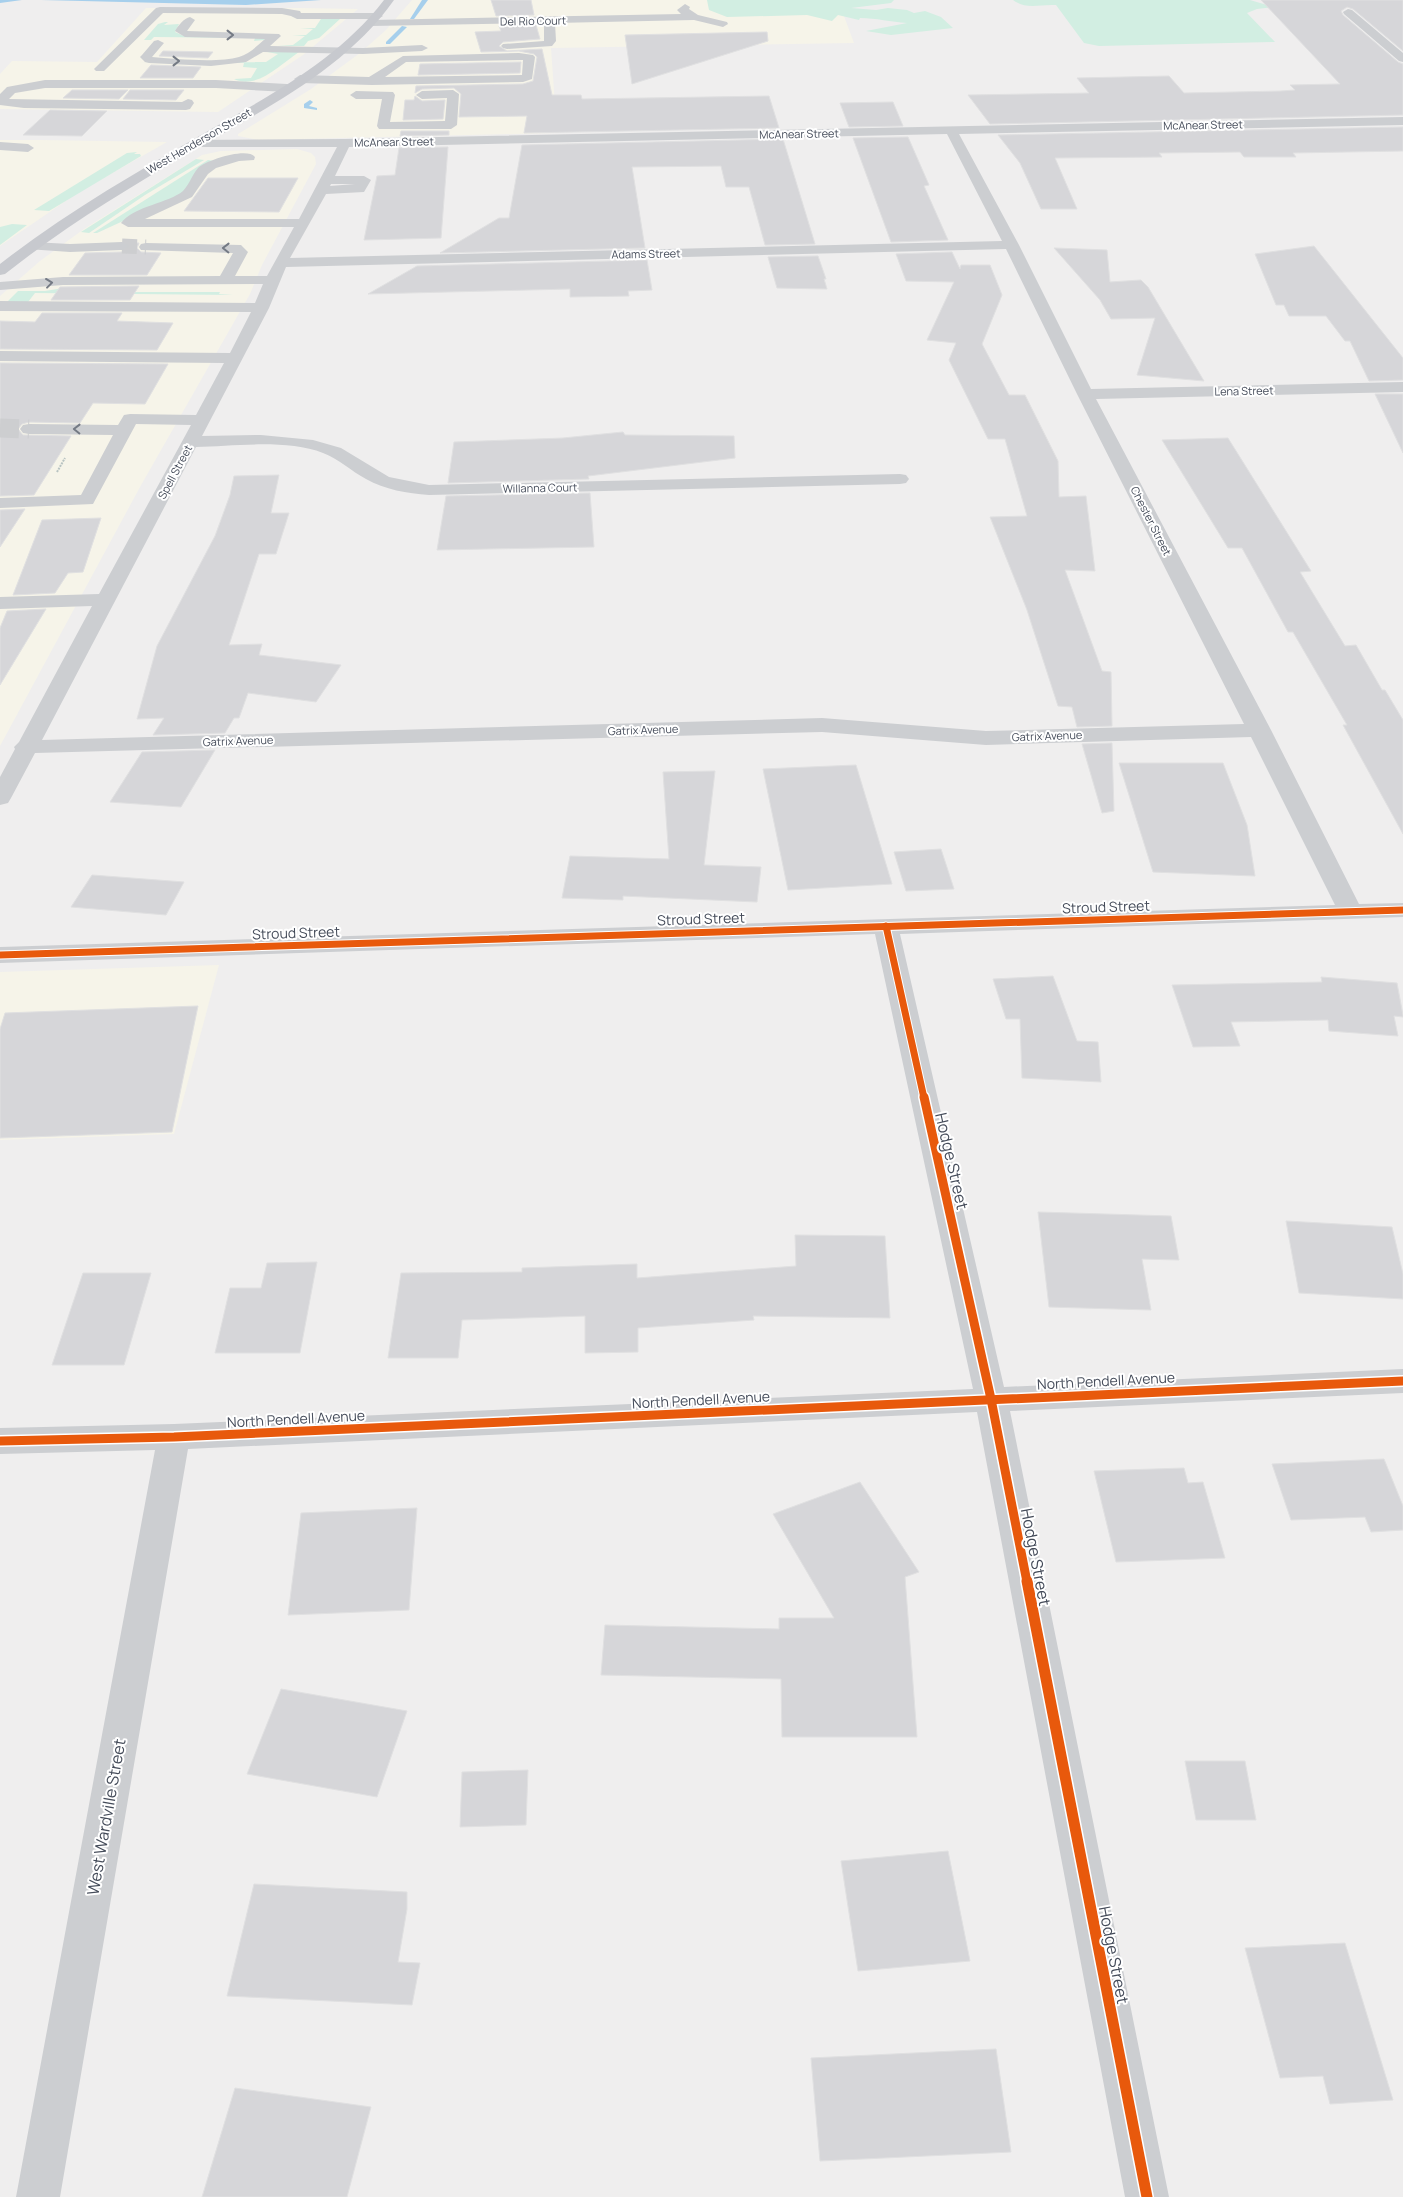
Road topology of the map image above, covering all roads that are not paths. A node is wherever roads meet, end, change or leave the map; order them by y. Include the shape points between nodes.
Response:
1 (380, 12) edge
2 (1348, 12) dead end
3 (694, 18) junction
4 (190, 20) dead end
5 (290, 22) junction
6 (723, 24) dead end
7 (550, 25) junction
8 (453, 27) junction
9 (275, 36) junction
10 (158, 43) dead end
11 (261, 49) junction
12 (341, 50) junction
13 (1403, 59) edge
14 (400, 61) junction
15 (100, 69) dead end
16 (300, 79) junction
17 (508, 79) junction
18 (372, 81) junction
19 (202, 85) junction
20 (45, 87) junction
21 (282, 92) junction
22 (301, 95) dead end
23 (339, 95) dead end
24 (398, 95) junction
25 (52, 102) junction
26 (188, 103) junction
27 (1403, 121) edge
28 (451, 125) junction
29 (951, 130) junction
30 (451, 141) junction
31 (345, 143) junction
32 (194, 144) junction
33 (258, 145) junction
34 (0, 146) edge
35 (28, 148) dead end
36 (304, 224) junction
37 (1012, 245) junction
38 (32, 246) junction
39 (122, 246) tunnel mouth
40 (146, 247) tunnel mouth
41 (280, 263) junction
42 (0, 271) edge
43 (272, 280) junction
44 (225, 281) junction
45 (0, 286) edge
46 (0, 306) edge
47 (261, 308) junction
48 (0, 356) edge
49 (235, 358) junction
50 (1403, 388) edge
51 (1086, 394) junction
52 (202, 420) junction
53 (29, 429) tunnel mouth
54 (124, 430) junction
55 (191, 442) junction
56 (900, 479) dead end
57 (0, 503) edge
58 (106, 600) junction
59 (0, 603) edge
60 (1260, 730) junction
61 (25, 747) junction
62 (0, 798) edge
63 (1403, 910) edge
64 (1351, 912) junction
65 (886, 926) junction
66 (0, 955) edge
67 (1403, 1381) edge
68 (992, 1399) junction
69 (174, 1437) junction
70 (0, 1442) edge
71 (38, 2197) edge
72 (1147, 2197) edge

1 - 5 street
1 - 8 street
1 - 12 main road, West Henderson Street
2 - 13 street
3 - 6 street
3 - 7 street, Del Rio Court
3 - 8 street via 682,10 685,7 456,12
4 -> 9 street via 180,31 185,34
5 - 9 street
5 - 15 street via 296,13 160,10
7 - 8 street, Del Rio Court via 538,28
7 - 12 street via 548,44 536,46
9 - 11 street
10 -> 11 street via 146,57 149,60 241,60
11 - 12 street
12 - 16 main road, West Henderson Street
14 - 17 street via 505,60 510,63
14 - 17 street via 415,58 528,57 528,77
14 - 18 street
16 - 18 street
16 - 21 main road, West Henderson Street
17 - 18 street
19 - 20 street via 73,84
19 - 21 street
19 - 26 street
20 - 25 street via 40,94
20 - 25 street via 21,96 25,100
20 - 26 street via 11,90 0,101 186,106
21 - 22 street
21 - 32 main road, West Henderson Street
23 - 24 street
24 - 28 street via 453,94
24 - 28 street via 384,126
25 - 26 street
27 - 29 street, McAnear Street
28 - 30 street
29 - 30 street, McAnear Street
29 - 37 street, Chester Street
30 - 31 street, McAnear Street
31 - 33 street, McAnear Street
31 - 36 street, Spell Street
32 - 33 street, McAnear Street
32 - 38 main road, West Henderson Street via 118,188
33 - 36 street via 253,157 238,157 210,166 187,194 128,223
34 - 35 street
36 - 41 street, Spell Street
37 - 41 street, Adams Street
37 - 51 street, Chester Street
38 - 39 street
38 - 42 main road, West Henderson Street
44 -> 40 street via 241,252 236,248
41 - 43 street, Spell Street
43 - 44 street
43 - 47 street, Spell Street
45 -> 44 street via 62,281
46 - 47 street
47 - 49 street, Spell Street
48 - 49 street
49 - 52 street, Spell Street
50 - 51 street, Lena Street
51 - 60 street, Chester Street
52 - 54 street via 130,419
52 - 55 street, Spell Street
54 -> 53 street
54 - 57 street via 87,500
55 - 56 street, Willanna Court via 306,444 339,454 376,478 429,490
55 - 58 street, Spell Street
58 - 59 street
58 - 61 street, Spell Street
60 - 61 street, Gatrix Avenue via 986,738 813,725
60 - 64 street, Chester Street
61 - 62 street, Spell Street
63 - 64 street, Stroud Street
64 - 65 street, Stroud Street
65 - 66 street, Stroud Street
65 - 68 street, Hodge Street
67 - 68 street, North Pendell Avenue
68 - 69 street, North Pendell Avenue
68 - 72 street, Hodge Street
69 - 70 street, North Pendell Avenue
69 - 71 street, West Wardville Street

